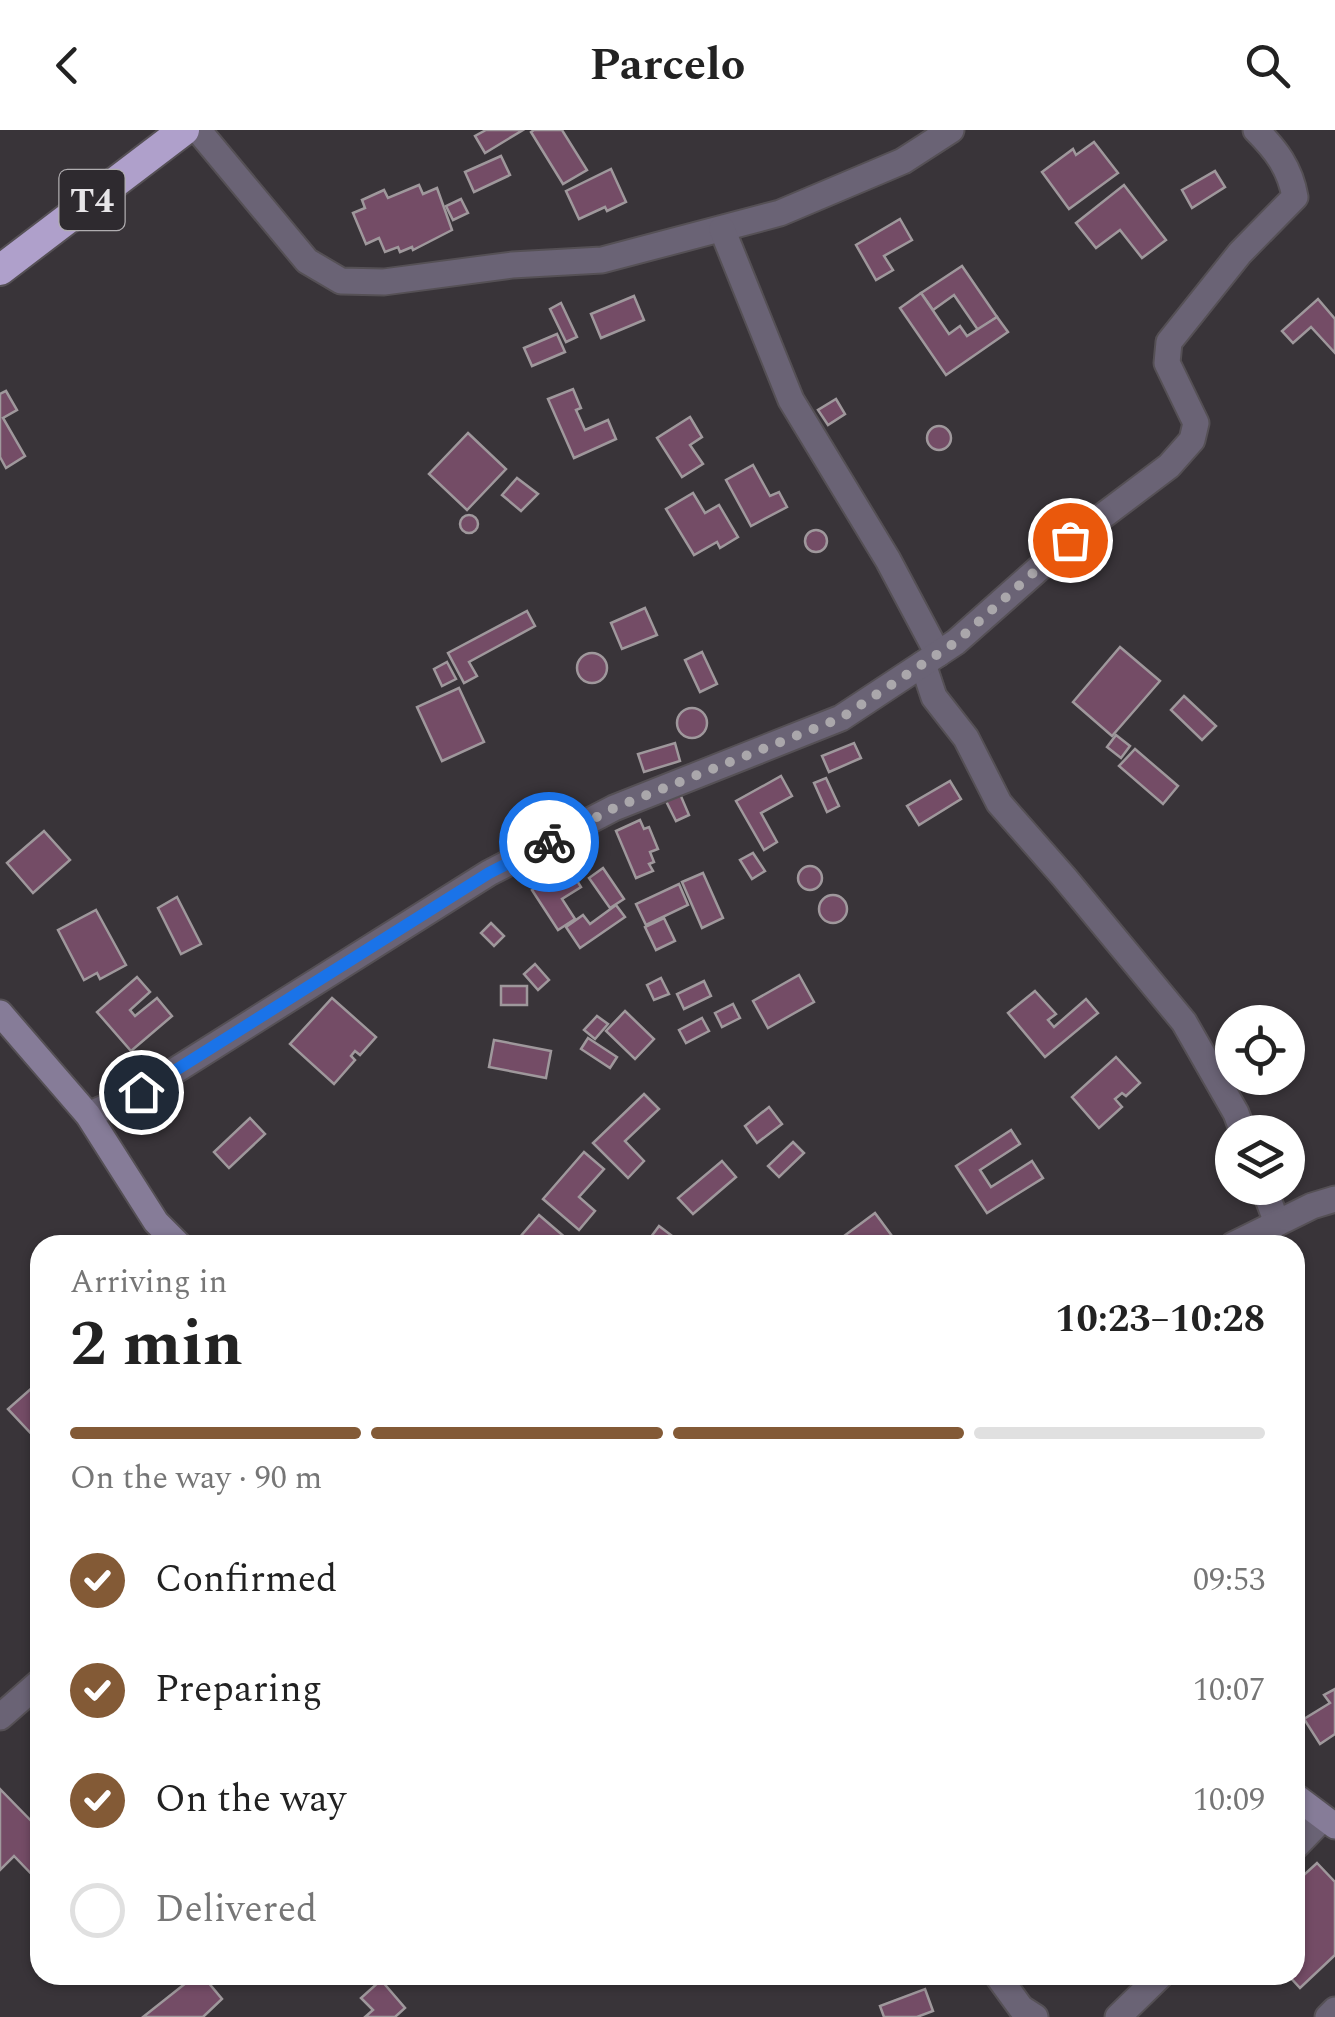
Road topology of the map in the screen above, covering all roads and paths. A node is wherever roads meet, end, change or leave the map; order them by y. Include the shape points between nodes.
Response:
1 (184, 130) edge
2 (198, 130) edge
3 (951, 130) edge
4 (1256, 130) edge
5 (722, 229) junction
6 (0, 270) edge
7 (931, 659) junction
8 (0, 1013) edge
9 (1236, 1115) edge
10 (88, 1116) junction
11 (1335, 1199) edge
12 (1271, 1205) edge
13 (1278, 1223) junction
14 (169, 1235) edge
15 (1253, 1235) edge
16 (30, 1690) edge
17 (0, 1716) edge
18 (1305, 1804) edge
19 (1329, 1822) edge
20 (1305, 1839) edge
21 (1005, 1985) edge
22 (1151, 1985) edge
23 (1335, 2010) edge
24 (1034, 2017) edge
25 (1118, 2017) edge
26 (1328, 2017) edge

1 - 6 highway, T4
2 - 5 street via 307,261 341,281 602,260
3 - 5 street via 903,162 780,214
4 - 7 street via 1292,176 1294,197 1170,342 1167,363 1196,423 1192,440 1169,466
5 - 7 street via 791,400 888,560
7 - 9 street via 934,697 966,738 999,802 1184,1022
7 - 10 street via 841,718 614,808 489,873 141,1092
8 - 10 street
10 - 14 street
11 - 13 street
12 - 13 street
13 - 15 street
16 - 17 street
18 - 19 street
19 - 20 street
21 - 24 street
22 - 25 street
23 - 26 street

